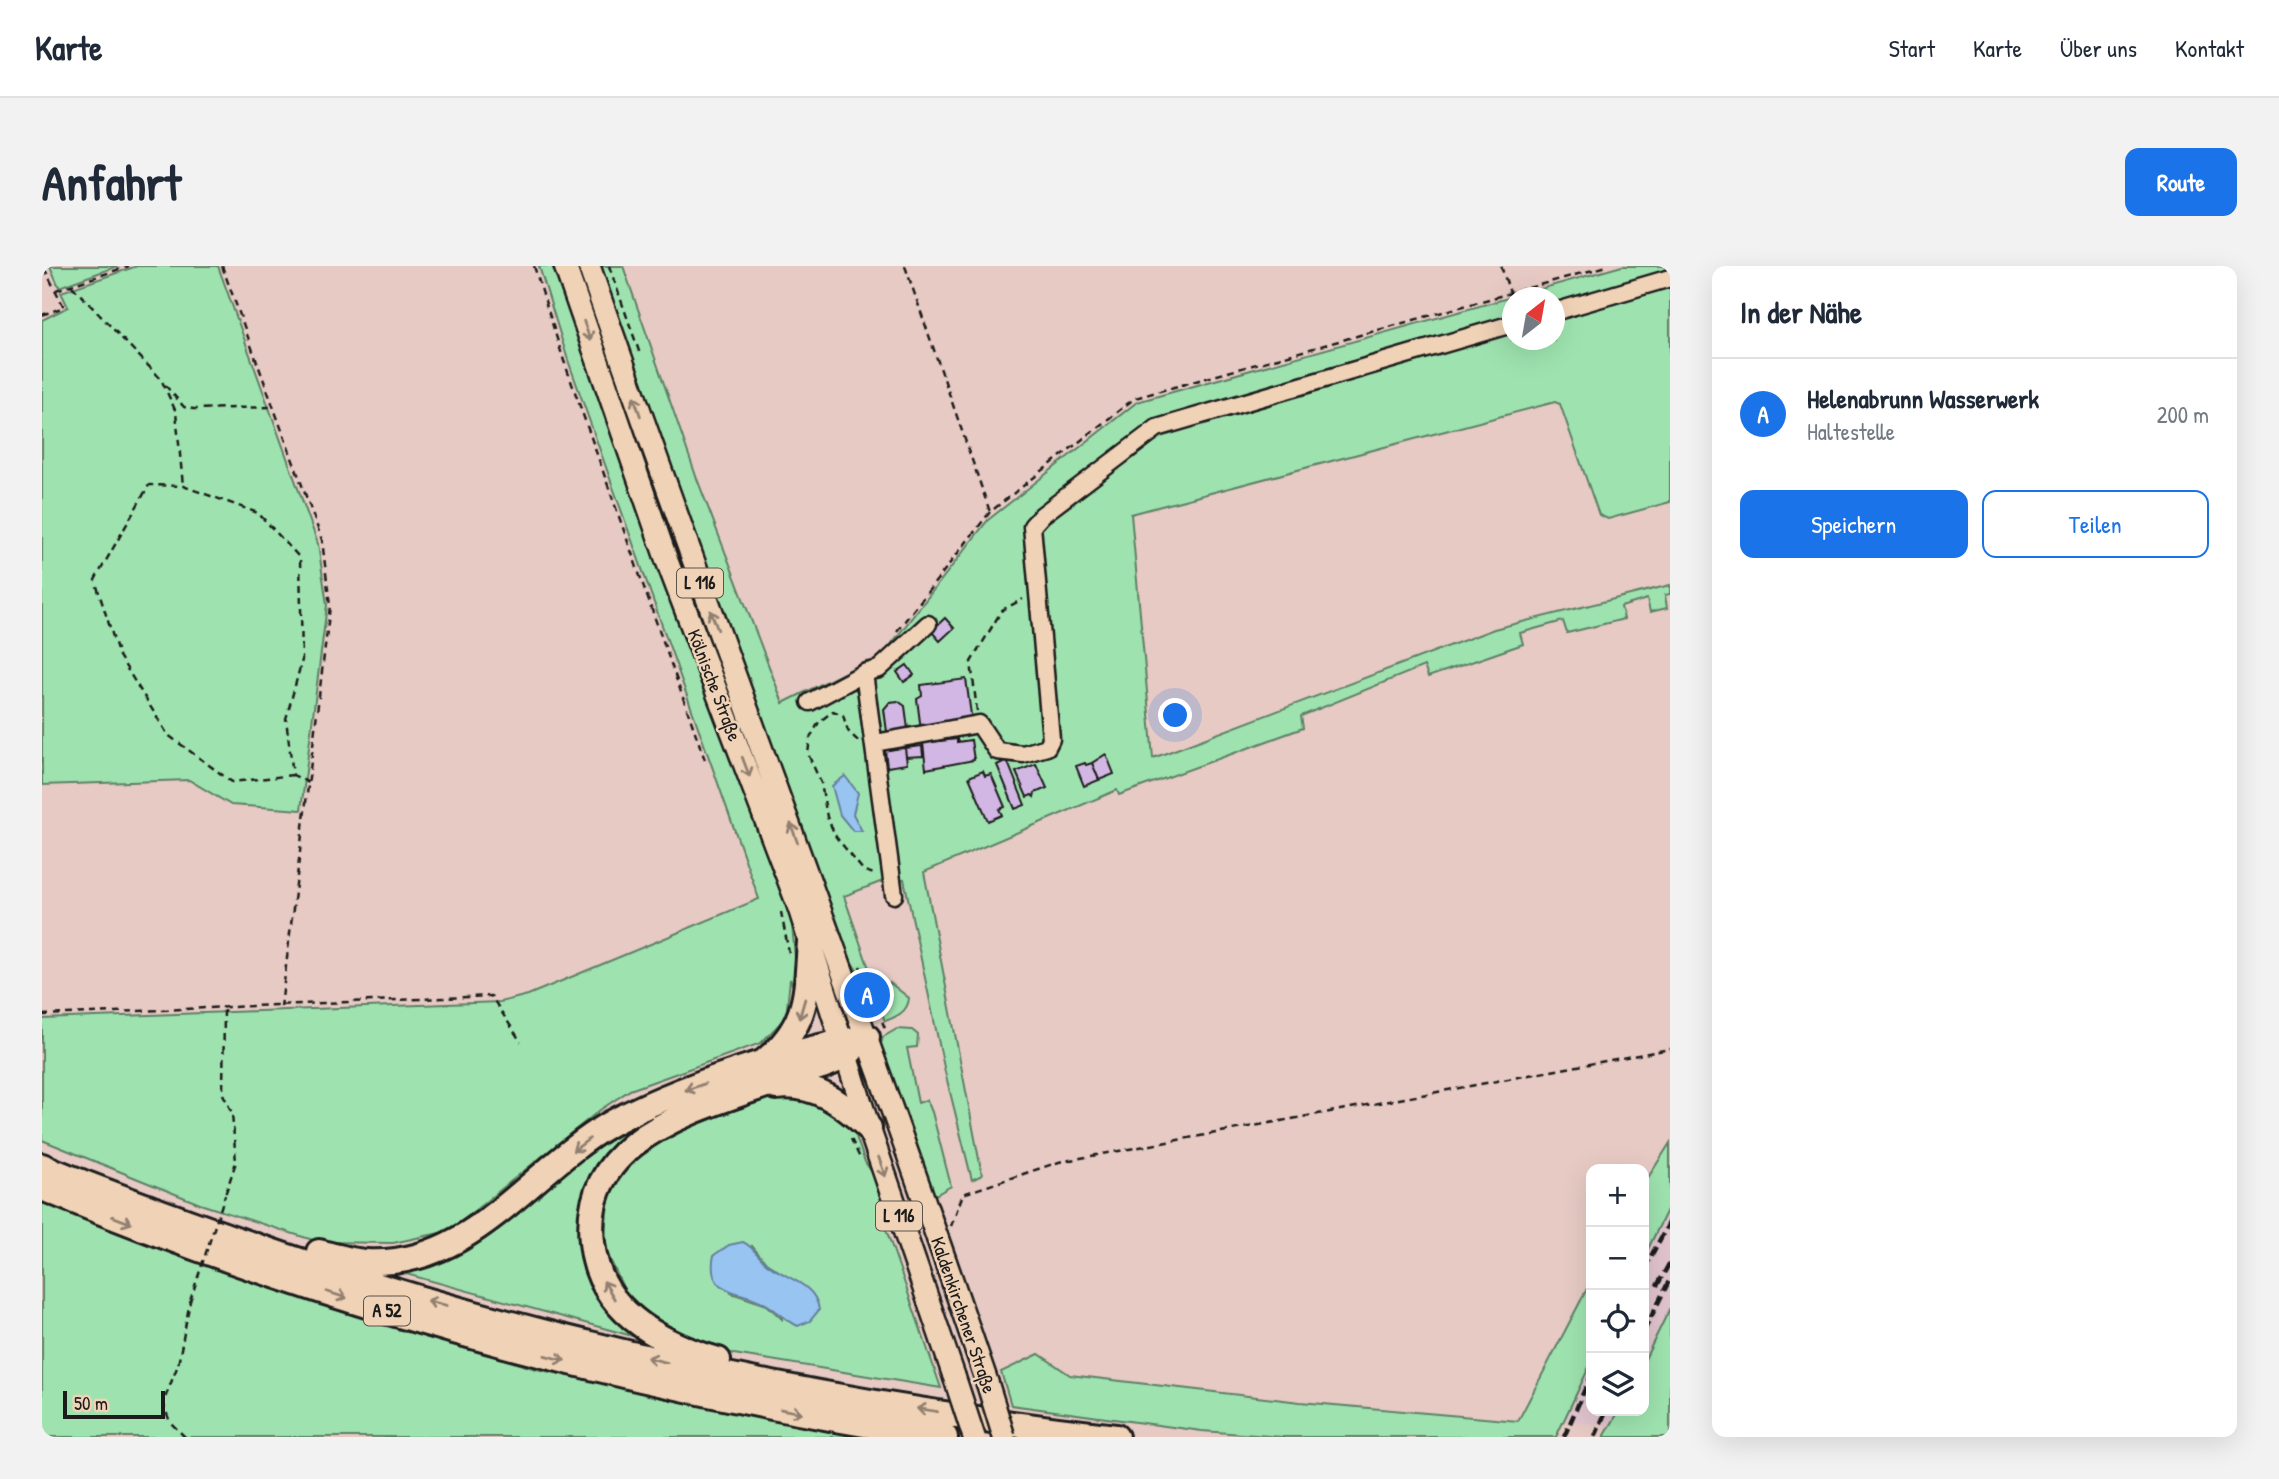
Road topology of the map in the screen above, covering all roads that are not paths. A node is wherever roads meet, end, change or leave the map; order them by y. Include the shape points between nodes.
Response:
1 (565, 266) edge
2 (589, 266) edge
3 (1670, 278) edge
4 (1565, 309) edge
5 (1502, 327) edge
6 (928, 624) dead end
7 (864, 673) junction
8 (810, 702) dead end
9 (875, 743) junction
10 (894, 895) dead end
11 (803, 907) junction
12 (800, 948) junction
13 (867, 1037) junction
14 (844, 1049) junction
15 (755, 1079) junction
16 (859, 1132) junction
17 (42, 1166) edge
18 (42, 1188) edge
19 (202, 1227) junction
20 (868, 1401) junction
21 (945, 1437) edge
22 (974, 1437) edge
23 (1004, 1437) edge
24 (1116, 1437) edge

1 -> 11 main road, Kölnische Straße / L 116 via 663,548
11 -> 2 main road, Kölnische Straße / L 116 via 695,570
3 - 4 lane
5 - 9 lane via 1157,428 1032,526 1051,740 1047,747 1023,754 997,751 979,724
6 - 7 lane via 879,669
7 - 8 lane
7 - 9 lane
9 - 10 lane
11 - 12 main road, Kaldenkirchener Straße / L 116
11 - 13 main road, Kaldenkirchener Straße / L 116
12 - 14 main road, Kaldenkirchener Straße / L 116
12 -> 15 highway via 806,996 797,1026
13 - 14 highway
13 - 23 main road, Kaldenkirchener Straße / L 116, bridge
14 - 15 highway
14 - 16 main road, Kaldenkirchener Straße / L 116
15 - 16 highway via 806,1088 844,1105
15 -> 19 highway via 639,1109 608,1126 474,1232 421,1257 364,1262
20 -> 15 highway via 702,1356 666,1341 637,1322 615,1299 597,1269 591,1241 596,1194 622,1153 646,1133
16 -> 22 main road, Kaldenkirchener Straße / L 116, bridge
17 - 19 highway, A 52
18 -> 21 highway, A 52 via 267,1272 534,1353 659,1385
20 -> 19 highway, A 52 via 675,1365 539,1331 394,1292
24 -> 20 highway, A 52

